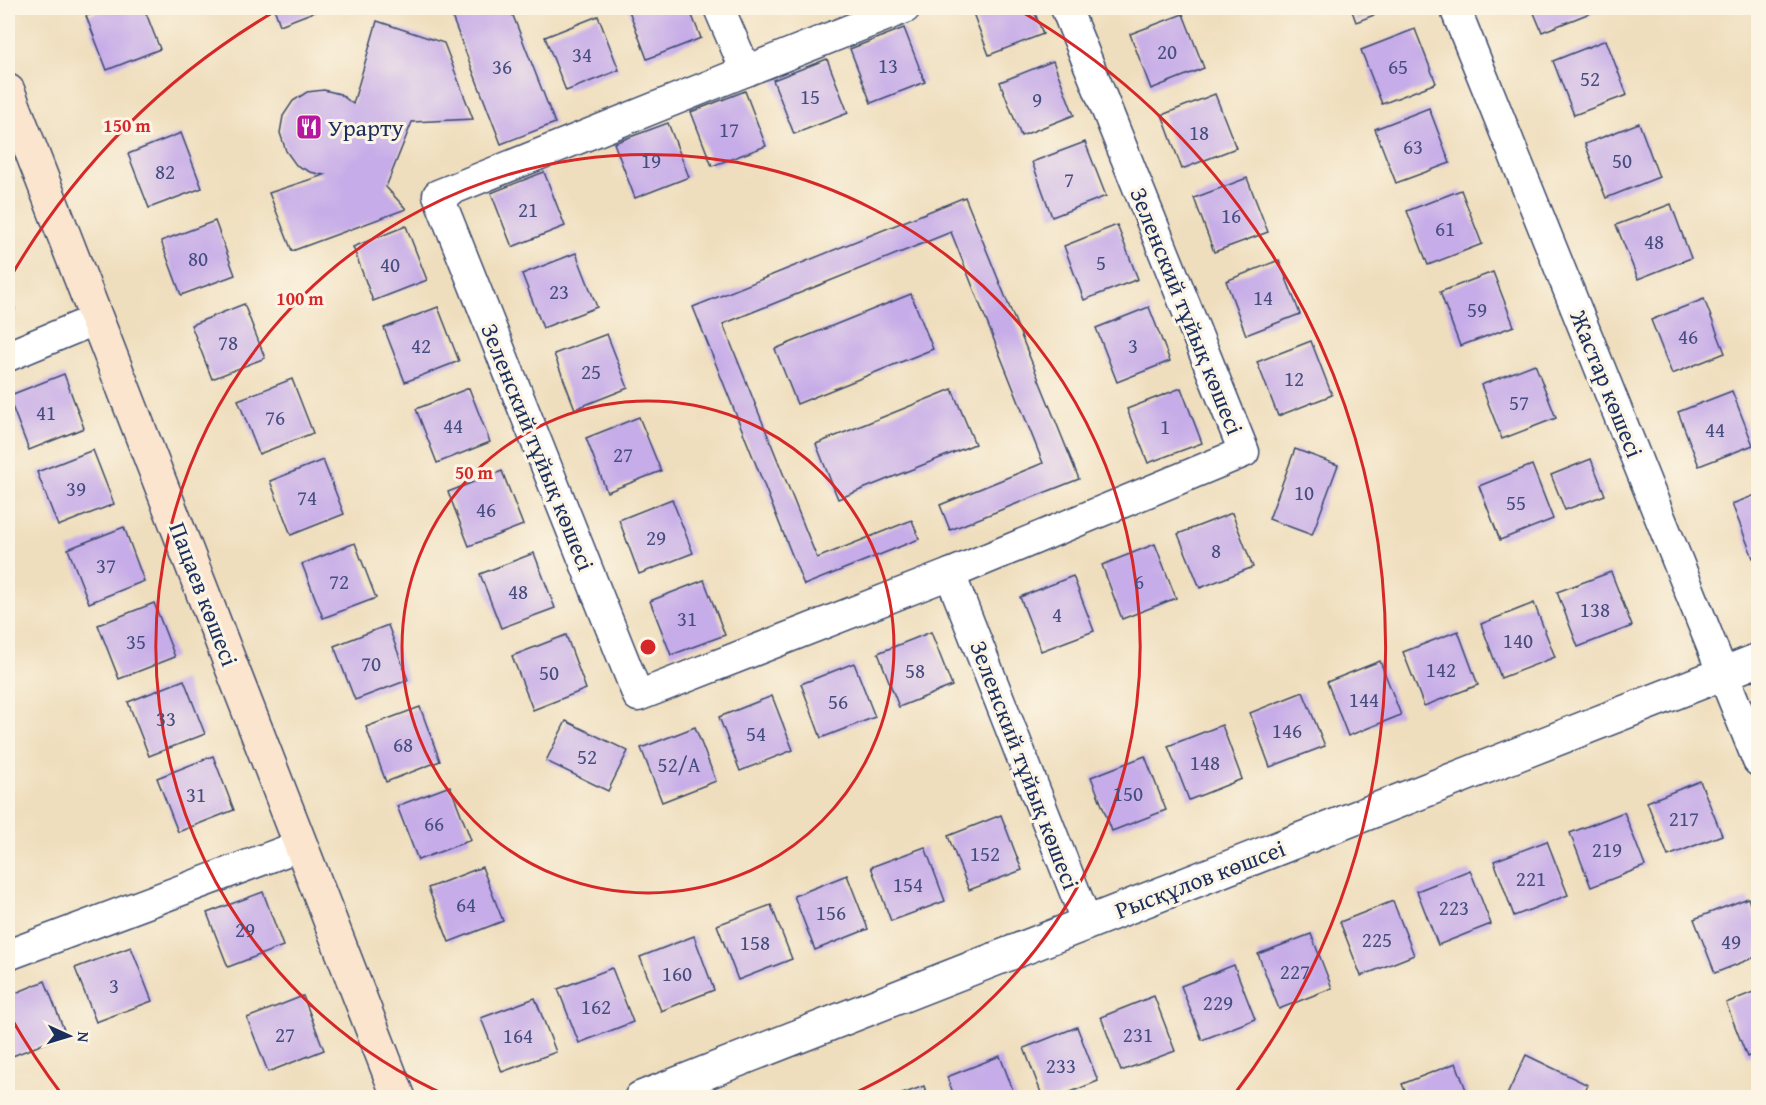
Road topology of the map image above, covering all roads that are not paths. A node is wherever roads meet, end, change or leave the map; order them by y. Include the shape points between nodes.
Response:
1 (719, 8) edge
2 (904, 8) edge
3 (1066, 8) edge
4 (1455, 8) edge
5 (746, 71) junction
6 (8, 91) edge
7 (97, 319) junction
8 (8, 356) edge
9 (950, 574) junction
10 (1758, 660) edge
11 (1724, 675) junction
12 (1758, 761) edge
13 (302, 845) junction
14 (1087, 923) junction
15 (8, 955) edge
16 (399, 1098) edge
17 (641, 1098) edge

1 - 5 street
2 - 5 street, Зеленский тұйық көшесі
3 - 9 street, Зеленский тұйық көшесі via 1244,453
4 - 11 street, Жастар көшесі
5 - 9 street, Зеленский тұйық көшесі via 438,195 638,696
6 - 7 main road, Пацаев көшесі
7 - 8 street
7 - 13 main road, Пацаев көшесі
9 - 14 street, Зеленский тұйық көшесі
10 - 11 street, Рысқұлов көшсеі
11 - 12 street, Жастар көшесі
11 - 14 street, Рысқұлов көшсеі
13 - 15 street
13 - 16 main road, Пацаев көшесі
14 - 17 street, Рысқұлов көшсеі

